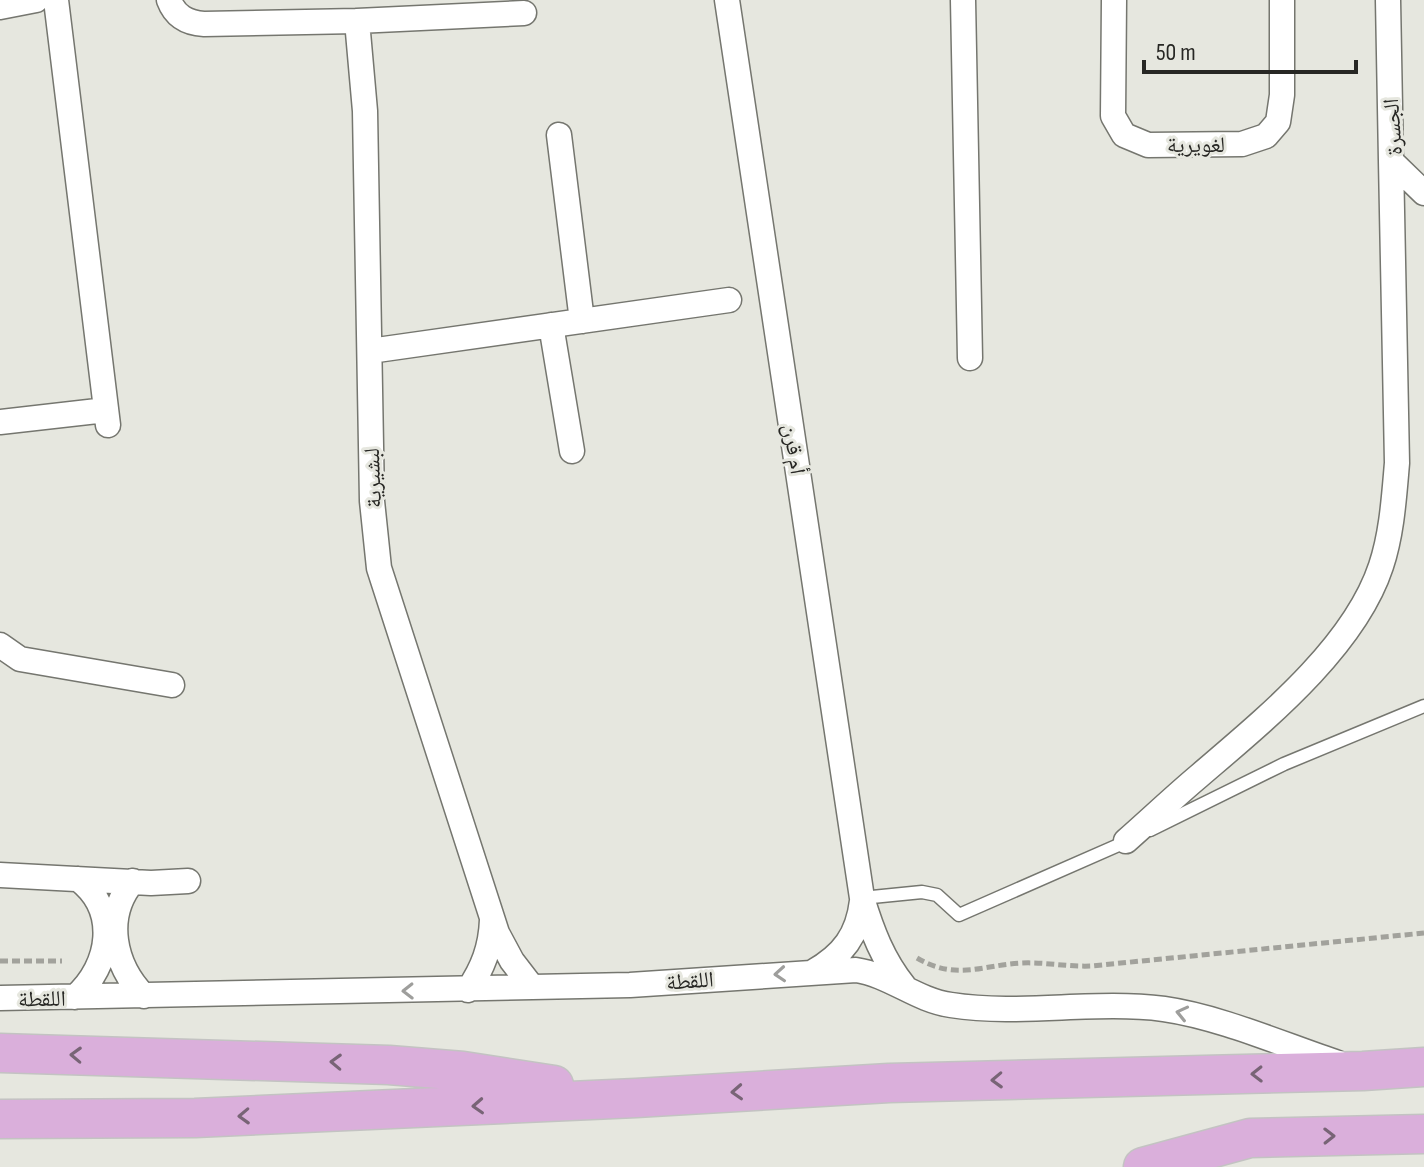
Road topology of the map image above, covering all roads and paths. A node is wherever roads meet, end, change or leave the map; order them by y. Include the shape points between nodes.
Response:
1 (36, 0) edge
2 (56, 0) edge
3 (169, 0) edge
4 (727, 0) edge
5 (963, 0) edge
6 (1114, 0) edge
7 (1282, 0) edge
8 (1388, 0) edge
9 (0, 7) edge
10 (524, 13) dead end
11 (357, 21) junction
12 (559, 135) dead end
13 (1391, 161) junction
14 (1424, 193) edge
15 (729, 300) dead end
16 (582, 321) junction
17 (551, 325) junction
18 (370, 351) junction
19 (970, 358) dead end
20 (0, 422) edge
21 (572, 451) dead end
22 (0, 645) edge
23 (172, 685) dead end
24 (1424, 706) edge
25 (1126, 841) junction
26 (0, 875) edge
27 (78, 879) junction
28 (133, 881) junction
29 (188, 881) dead end
30 (862, 898) junction
31 (492, 918) junction
32 (1424, 933) edge
33 (111, 936) junction
34 (913, 955) dead end
35 (0, 961) edge
36 (62, 961) dead end
37 (813, 972) junction
38 (532, 987) junction
39 (468, 990) junction
40 (909, 991) junction
41 (144, 996) junction
42 (75, 997) junction
43 (0, 998) edge
44 (1424, 1040) edge
45 (0, 1053) edge
46 (1424, 1067) edge
47 (1363, 1071) junction
48 (636, 1098) junction
49 (0, 1119) edge
50 (1424, 1134) edge
51 (1143, 1167) edge

1 - 9 street
2 - 20 street via 107,417
3 - 11 street via 176,13 194,24
4 - 30 street, أم قرن
5 - 19 street
6 - 7 street, لغويرية via 1113,116 1124,135 1148,145 1242,144 1266,136 1278,122 1282,95
8 - 13 street, الجسرة
10 - 11 street
11 - 18 street, لبشيرية via 365,111
12 - 16 street
13 - 14 street, الجسرة
13 - 25 street via 1397,463 1381,566 1359,610 1292,694
15 - 16 street
16 - 17 street
17 - 18 street
17 - 21 street
18 - 31 street, لبشيرية via 372,501 379,568
22 - 23 street via 20,659
24 - 25 lane via 1284,764
25 - 30 lane via 959,915 937,895 922,892
26 - 27 street
27 - 28 street
27 - 33 street via 102,907
28 - 29 street
28 - 33 street
30 - 37 street, أم قرن via 854,935
30 - 40 street, أم قرن via 880,949
31 - 38 street, لبشيرية via 504,947
31 - 39 street, لبشيرية via 484,963
32 - 34 path via 1079,967 1022,963 956,971
33 - 41 street via 121,964
33 - 42 street via 97,972
35 - 36 path
37 -> 38 street, اللقطة
37 - 40 street, اللقطة via 875,973
38 - 39 street, اللقطة
39 -> 41 street, اللقطة
47 -> 40 street, اللقطة via 1165,1009 956,1006
41 - 42 street, اللقطة
42 - 43 street, اللقطة
44 - 47 main road
48 -> 45 main road via 389,1065
46 - 47 main road, اللقطة
47 -> 48 main road, اللقطة via 889,1083
48 -> 49 main road, اللقطة via 195,1118
51 -> 50 main road via 1250,1138

